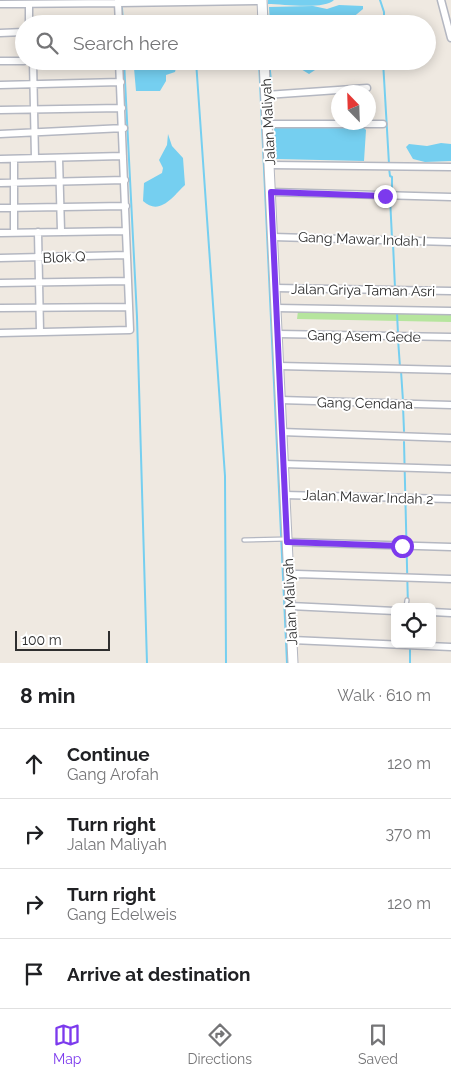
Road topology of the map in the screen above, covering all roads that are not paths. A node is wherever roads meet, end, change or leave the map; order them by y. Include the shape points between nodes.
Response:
1 (441, 0) edge
2 (262, 1) edge
3 (119, 2) edge
4 (0, 4) edge
5 (29, 4) junction
6 (29, 15) edge
7 (119, 15) edge
8 (263, 15) edge
9 (448, 19) edge
10 (15, 32) edge
11 (0, 33) edge
12 (451, 38) edge
13 (0, 61) edge
14 (15, 61) edge
15 (33, 70) edge
16 (120, 70) edge
17 (265, 70) edge
18 (121, 82) junction
19 (33, 84) junction
20 (0, 85) edge
21 (331, 90) edge
22 (266, 95) junction
23 (122, 108) junction
24 (34, 109) junction
25 (0, 110) edge
26 (270, 124) junction
27 (383, 124) dead end
28 (124, 128) junction
29 (35, 133) junction
30 (0, 134) edge
31 (123, 156) junction
32 (35, 158) junction
33 (59, 158) junction
34 (0, 159) edge
35 (14, 160) junction
36 (273, 165) junction
37 (451, 167) edge
38 (125, 180) junction
39 (0, 183) edge
40 (14, 183) junction
41 (60, 183) junction
42 (273, 192) junction
43 (451, 197) edge
44 (126, 206) junction
45 (60, 207) junction
46 (0, 208) edge
47 (14, 208) junction
48 (61, 231) junction
49 (126, 231) junction
50 (38, 232) junction
51 (0, 233) edge
52 (14, 233) junction
53 (275, 237) junction
54 (451, 242) edge
55 (127, 255) junction
56 (0, 258) edge
57 (38, 258) junction
58 (128, 280) junction
59 (0, 282) edge
60 (39, 282) junction
61 (278, 288) junction
62 (451, 291) edge
63 (129, 307) junction
64 (0, 308) edge
65 (40, 308) junction
66 (279, 308) junction
67 (451, 310) edge
68 (40, 331) junction
69 (0, 333) edge
70 (280, 336) junction
71 (451, 337) edge
72 (398, 338) junction
73 (451, 341) edge
74 (281, 367) junction
75 (451, 370) edge
76 (282, 401) junction
77 (451, 405) edge
78 (281, 432) junction
79 (451, 438) edge
80 (286, 464) junction
81 (451, 468) edge
82 (287, 495) junction
83 (451, 499) edge
84 (244, 540) dead end
85 (286, 541) junction
86 (451, 547) edge
87 (291, 575) junction
88 (451, 581) edge
89 (292, 607) junction
90 (391, 611) edge
91 (436, 612) edge
92 (451, 613) edge
93 (294, 639) junction
94 (391, 642) edge
95 (391, 644) edge
96 (436, 644) edge
97 (436, 646) edge
98 (451, 646) edge
99 (293, 663) edge

1 - 9 street
2 - 3 street
2 - 8 street
3 - 5 street
3 - 7 street
4 - 5 street
5 - 6 street
9 - 12 street
10 - 11 street
13 - 14 street
15 - 19 street
16 - 18 street
17 - 22 street, Jalan Maliyah
18 - 19 street
18 - 23 street
19 - 20 street
19 - 24 street
21 - 22 street
22 - 26 street, Jalan Maliyah
23 - 24 street
23 - 28 street
24 - 25 street
24 - 29 street
26 - 27 street
26 - 36 street, Jalan Maliyah
28 - 29 street
28 - 31 street
29 - 30 street
29 - 32 street
31 - 33 street
31 - 38 street
32 - 33 street
32 - 35 street
33 - 41 street
34 - 35 street
35 - 40 street
36 - 37 street
36 - 42 street, Jalan Maliyah
38 - 41 street
38 - 44 street
39 - 40 street
40 - 41 street
40 - 47 street
41 - 45 street
42 - 43 street
42 - 53 street, Jalan Maliyah
44 - 45 street
44 - 49 street
45 - 47 street
45 - 48 street
46 - 47 street
47 - 52 street
48 - 49 street
48 - 50 street
49 - 55 street
50 - 52 street
50 - 57 street
51 - 52 street
53 - 54 street, Gang Mawar Indah I
53 - 61 street, Jalan Maliyah
55 - 57 street, Blok Q
55 - 58 street
56 - 57 street, Blok Q
57 - 60 street
58 - 60 street
58 - 63 street
59 - 60 street
60 - 65 street
61 - 62 street, Jalan Griya Taman Asri
61 - 66 street, Jalan Maliyah
63 - 65 street
63 - 68 street via 130,330
64 - 65 street
65 - 68 street
66 - 67 street
66 - 70 street, Jalan Maliyah
68 - 69 street
70 - 72 street, Gang Asem Gede
70 - 74 street, Jalan Maliyah
71 - 72 street, Gang Asem Gede
72 - 73 street, Gang Asem Gede
74 - 75 street
74 - 76 street, Jalan Maliyah
76 - 77 street, Gang Cendana
76 - 78 street, Jalan Maliyah
78 - 79 street
78 - 80 street, Jalan Maliyah
80 - 81 street
80 - 82 street, Jalan Maliyah
82 - 83 street, Jalan Mawar Indah 2
82 - 85 street, Jalan Maliyah
84 - 85 lane
85 - 86 street
85 - 87 street, Jalan Maliyah
87 - 88 street
87 - 89 street, Jalan Maliyah
89 - 90 street
89 - 93 street, Jalan Maliyah
91 - 92 street
93 - 94 street
93 - 95 street
93 - 99 street, Jalan Maliyah
96 - 98 street
97 - 98 street

